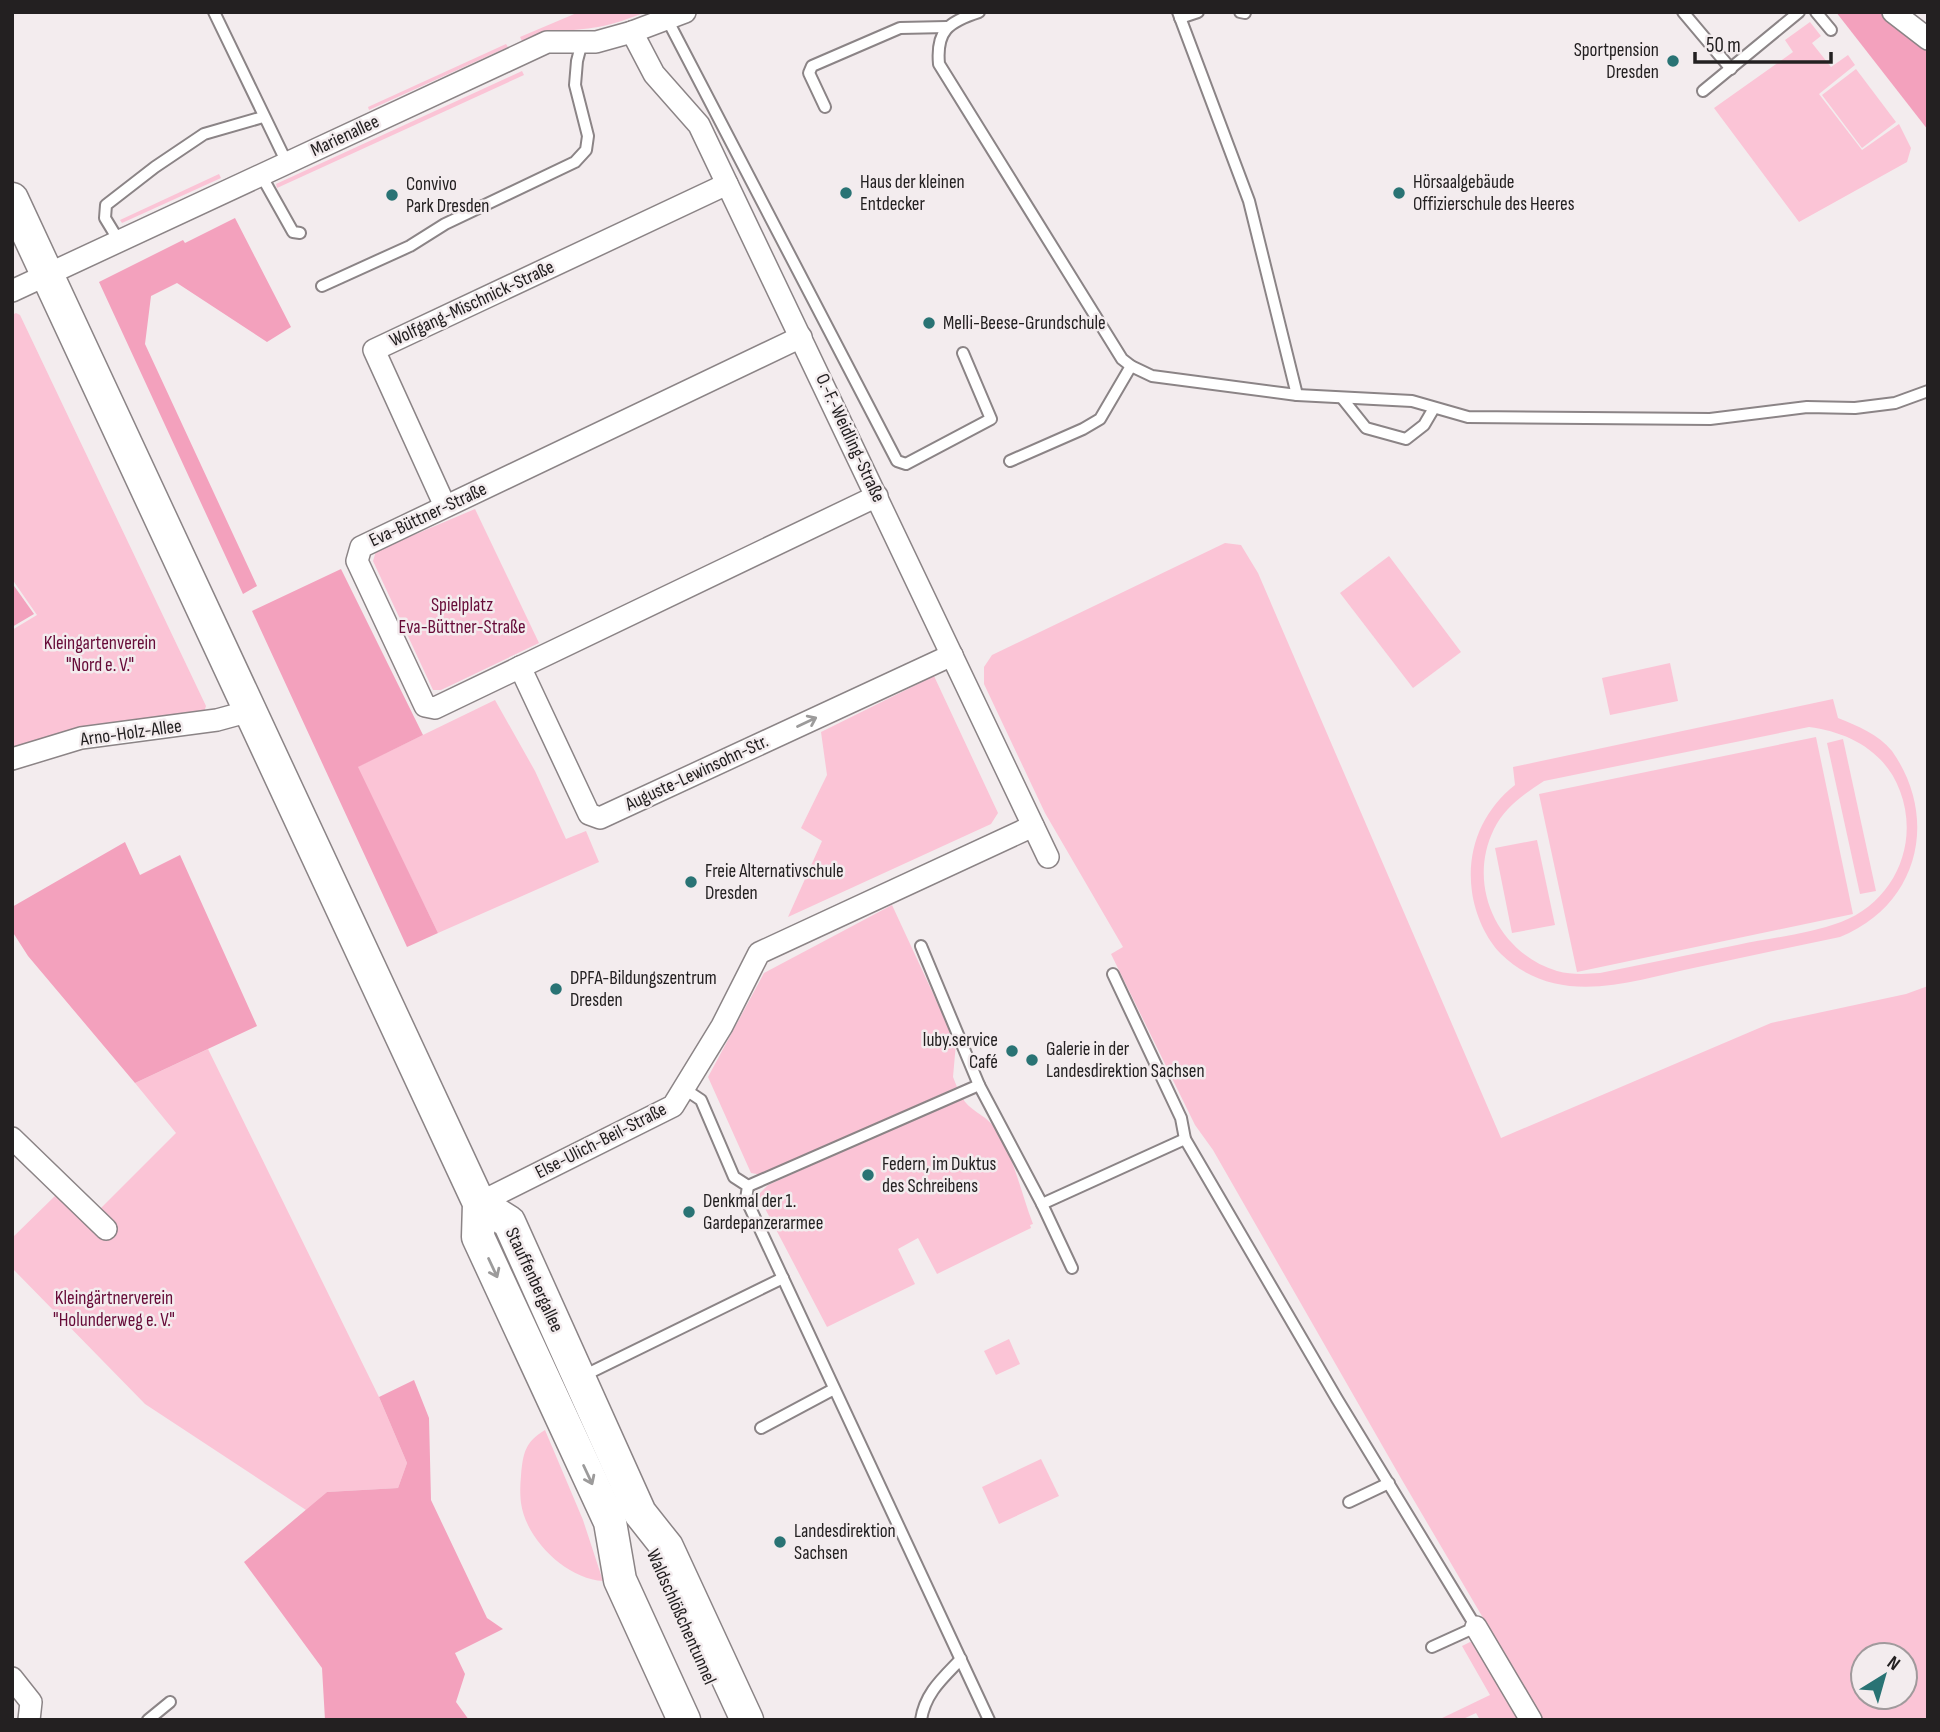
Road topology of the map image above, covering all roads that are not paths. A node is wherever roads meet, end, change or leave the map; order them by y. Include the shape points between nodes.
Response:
1 (214, 12) edge
2 (979, 12) edge
3 (1198, 12) edge
4 (1683, 12) edge
5 (1799, 12) edge
6 (1816, 12) edge
7 (1893, 12) edge
8 (676, 15) edge
9 (1179, 15) edge
10 (947, 27) junction
11 (1831, 30) dead end
12 (632, 32) junction
13 (1928, 39) edge
14 (582, 42) junction
15 (1731, 69) junction
16 (1703, 91) dead end
17 (825, 107) dead end
18 (263, 117) junction
19 (287, 163) junction
20 (261, 175) junction
21 (727, 184) junction
22 (12, 199) edge
23 (300, 233) dead end
24 (119, 242) junction
25 (47, 275) junction
26 (322, 286) dead end
27 (13, 291) edge
28 (802, 337) junction
29 (962, 353) dead end
30 (1131, 366) junction
31 (1928, 391) edge
32 (1297, 395) junction
33 (1342, 398) junction
34 (1434, 408) junction
35 (1010, 461) dead end
36 (877, 496) junction
37 (445, 506) junction
38 (952, 655) junction
39 (520, 667) junction
40 (250, 711) junction
41 (12, 758) edge
42 (1033, 826) junction
43 (1048, 857) dead end
44 (921, 946) dead end
45 (1113, 974) dead end
46 (979, 1085) junction
47 (683, 1088) junction
48 (12, 1138) edge
49 (1185, 1139) junction
50 (748, 1185) junction
51 (479, 1203) junction
52 (1042, 1204) junction
53 (106, 1229) dead end
54 (1072, 1268) dead end
55 (782, 1278) junction
56 (580, 1377) junction
57 (834, 1390) junction
58 (761, 1428) dead end
59 (1389, 1483) junction
60 (1349, 1502) dead end
61 (640, 1513) junction
62 (610, 1522) junction
63 (1476, 1627) junction
64 (1432, 1647) dead end
65 (961, 1659) junction
66 (12, 1678) edge
67 (170, 1702) dead end
68 (29, 1720) edge
69 (148, 1720) edge
70 (684, 1720) edge
71 (704, 1720) edge
72 (727, 1720) edge
73 (747, 1720) edge
74 (921, 1720) edge
75 (989, 1720) edge
76 (1531, 1720) edge

1 - 18 lane
2 - 10 lane
3 - 9 lane
4 - 15 lane
5 - 15 lane
6 - 11 lane
7 - 13 street
8 - 12 street, Marienallee
8 - 29 lane via 897,461 906,464 991,419
9 - 32 lane via 1249,201
10 - 17 lane via 900,28 812,66 808,72
10 - 30 lane via 937,45 939,64 1122,359
12 - 14 street, Marienallee
12 - 21 street, O.-F.-Weidling-Straße via 654,74 699,125
14 - 19 street, Marienallee via 547,42
14 - 26 lane via 575,85 588,136 586,150 575,162
15 - 16 lane
18 - 19 lane
18 - 24 lane via 204,134 106,205 105,218
19 - 20 street, Marienallee
20 - 23 lane via 293,232
20 - 24 street, Marienallee
21 - 28 street, O.-F.-Weidling-Straße
21 - 37 street, Wolfgang-Mischnick-Straße via 374,350
22 - 25 main road
24 - 25 street, Marienallee
25 - 27 street, Marienallee
25 - 40 main road
28 - 36 street, O.-F.-Weidling-Straße
28 - 37 street, Eva-Büttner-Straße
30 - 32 lane via 1152,376
30 - 35 lane via 1100,419
31 - 34 lane via 1895,403 1807,407 1710,419 1468,417
32 - 33 lane
33 - 34 lane via 1412,401
33 - 34 lane via 1366,428 1406,439 1424,425
36 - 38 street, O.-F.-Weidling-Straße
36 - 39 street, Eva-Büttner-Straße
37 - 39 street, Eva-Büttner-Straße via 361,547 357,561 425,706 435,708
39 -> 38 street, Auguste-Lewinsohn-Str. via 589,814 600,818
38 - 42 street, O.-F.-Weidling-Straße
40 - 41 street, Arno-Holz-Allee via 217,720 81,738
40 - 51 main road
42 - 43 street, O.-F.-Weidling-Straße
42 - 47 street, Else-Ulich-Beil-Straße via 759,953 722,1026
44 - 46 lane
45 - 49 lane via 1181,1118
46 - 50 lane
46 - 52 lane
47 - 50 lane via 701,1100 734,1177
47 - 51 street, Else-Ulich-Beil-Straße via 673,1106
48 - 53 street
49 - 52 lane
49 - 59 lane
50 - 55 lane via 746,1199
51 - 56 main road, Stauffenbergallee via 509,1222
51 -> 62 main road, Stauffenbergallee via 478,1237
52 - 54 lane
55 - 56 lane
55 - 57 lane
56 - 61 main road, Stauffenbergallee
57 - 58 lane
57 - 65 lane
59 - 60 lane
59 - 63 lane
61 - 72 main road, Waldschlößchentunnel via 652,1556
61 - 73 main road, Stauffenbergallee via 667,1547
62 - 70 main road, Stauffenbergallee via 620,1580
62 - 71 main road, Waldschlößchentunnel
63 - 64 lane
63 - 76 street
65 - 74 lane via 926,1699
65 - 75 lane
66 - 68 street via 32,1702
67 - 69 lane

